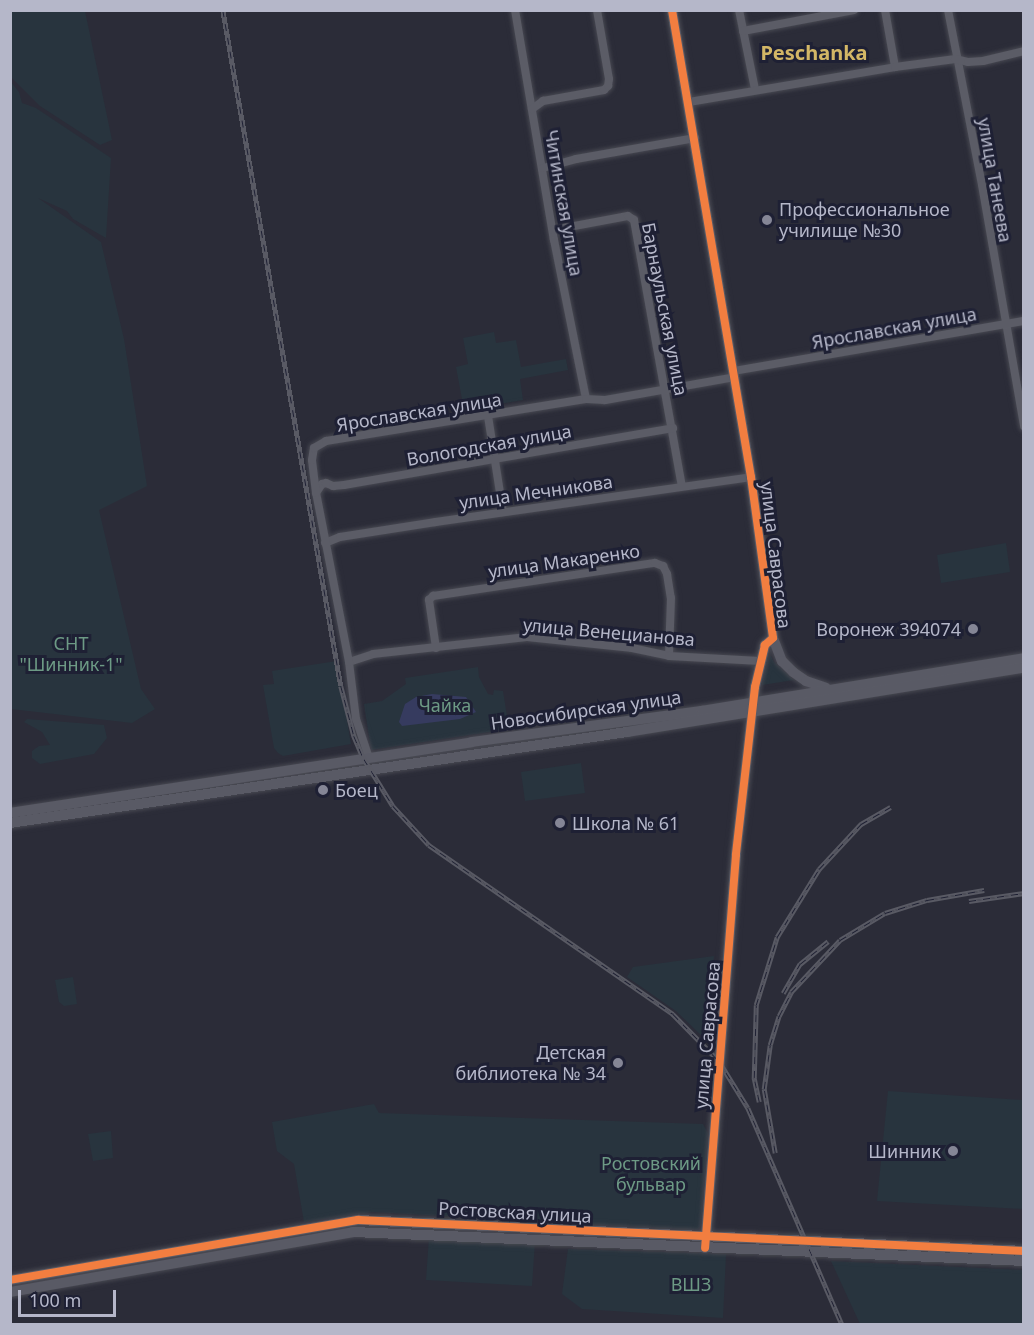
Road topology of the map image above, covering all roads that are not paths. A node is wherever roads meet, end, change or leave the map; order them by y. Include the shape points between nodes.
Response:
1 (515, 10) edge
2 (597, 10) edge
3 (672, 10) edge
4 (739, 10) edge
5 (854, 10) edge
6 (885, 10) edge
7 (948, 10) edge
8 (813, 14) edge
9 (742, 31) junction
10 (1023, 51) edge
11 (956, 59) junction
12 (895, 67) junction
13 (755, 89) junction
14 (689, 102) junction
15 (532, 109) junction
16 (695, 138) junction
17 (543, 168) junction
18 (553, 230) junction
19 (1023, 321) edge
20 (1005, 324) junction
21 (734, 374) junction
22 (666, 390) junction
23 (585, 399) junction
24 (488, 416) junction
25 (1023, 426) edge
26 (673, 428) junction
27 (495, 459) junction
28 (751, 477) junction
29 (682, 486) junction
30 (316, 493) junction
31 (503, 512) junction
32 (325, 543) junction
33 (773, 638) junction
34 (436, 648) junction
35 (669, 656) junction
36 (1023, 658) edge
37 (760, 661) junction
38 (349, 662) junction
39 (1023, 668) edge
40 (829, 689) junction
41 (754, 707) junction
42 (369, 758) junction
43 (10, 813) edge
44 (10, 823) edge
45 (352, 1226) junction
46 (706, 1236) junction
47 (705, 1248) junction
48 (1023, 1251) edge
49 (1023, 1261) edge
50 (14, 1285) edge

1 - 15 street, Читинская улица
2 - 15 street via 608,86 543,101
3 - 14 street, улица Саврасова
4 - 9 street
5 - 8 street
6 - 12 street
7 - 11 street, улица Танеева
8 - 9 street
9 - 13 street
10 - 11 street via 968,62
11 - 12 street
11 - 20 street, улица Танеева
12 - 13 street via 803,85
13 - 14 street
14 - 16 street, улица Саврасова
15 - 17 street, Читинская улица
16 - 17 street
16 - 21 street, улица Саврасова
17 - 18 street, Читинская улица
18 - 22 street, Барнаульская улица via 628,216 634,219
18 - 23 street, Читинская улица
19 - 20 street, Ярославская улица
20 - 21 street, Ярославская улица
20 - 25 street, улица Танеева
21 - 22 street, Ярославская улица
21 - 28 street, улица Саврасова
22 - 23 street, Ярославская улица via 605,400
22 - 26 street, Барнаульская улица
23 - 24 street, Ярославская улица
24 - 27 street
24 - 30 street, Ярославская улица via 326,441 314,448
26 - 27 street, Вологодская улица
26 - 29 street, Барнаульская улица
27 - 30 street, Вологодская улица via 344,485 322,484
27 - 31 street
28 - 29 street, улица Мечникова
28 - 33 street, улица Саврасова
29 - 31 street, улица Мечникова
30 - 32 street, Ярославская улица
31 - 32 street, улица Мечникова via 340,537
32 - 38 street, Ярославская улица
33 - 37 street, улица Саврасова via 765,645
33 - 40 street via 782,661 793,672
34 - 35 street, улица Венецианова via 527,637 632,648
34 - 35 street, улица Макаренко via 429,600 433,596 655,562 667,574 671,598
34 - 38 street, улица Венецианова via 373,654
35 - 37 street, улица Венецианова
36 - 40 street, Новосибирская улица
37 - 41 street, улица Саврасова
38 - 42 street, Ярославская улица via 356,719
39 - 41 street, Новосибирская улица
40 - 41 street, Новосибирская улица
41 - 42 street, Новосибирская улица
41 - 44 street, Новосибирская улица
41 - 46 street, улица Саврасова via 736,855
42 - 43 street, Новосибирская улица
45 - 46 street, Ростовская улица
45 - 47 street, Ростовская улица
45 - 50 street, Ростовская улица
46 - 47 street, улица Саврасова
46 - 48 street, Ростовская улица
47 - 49 street, Ростовская улица

